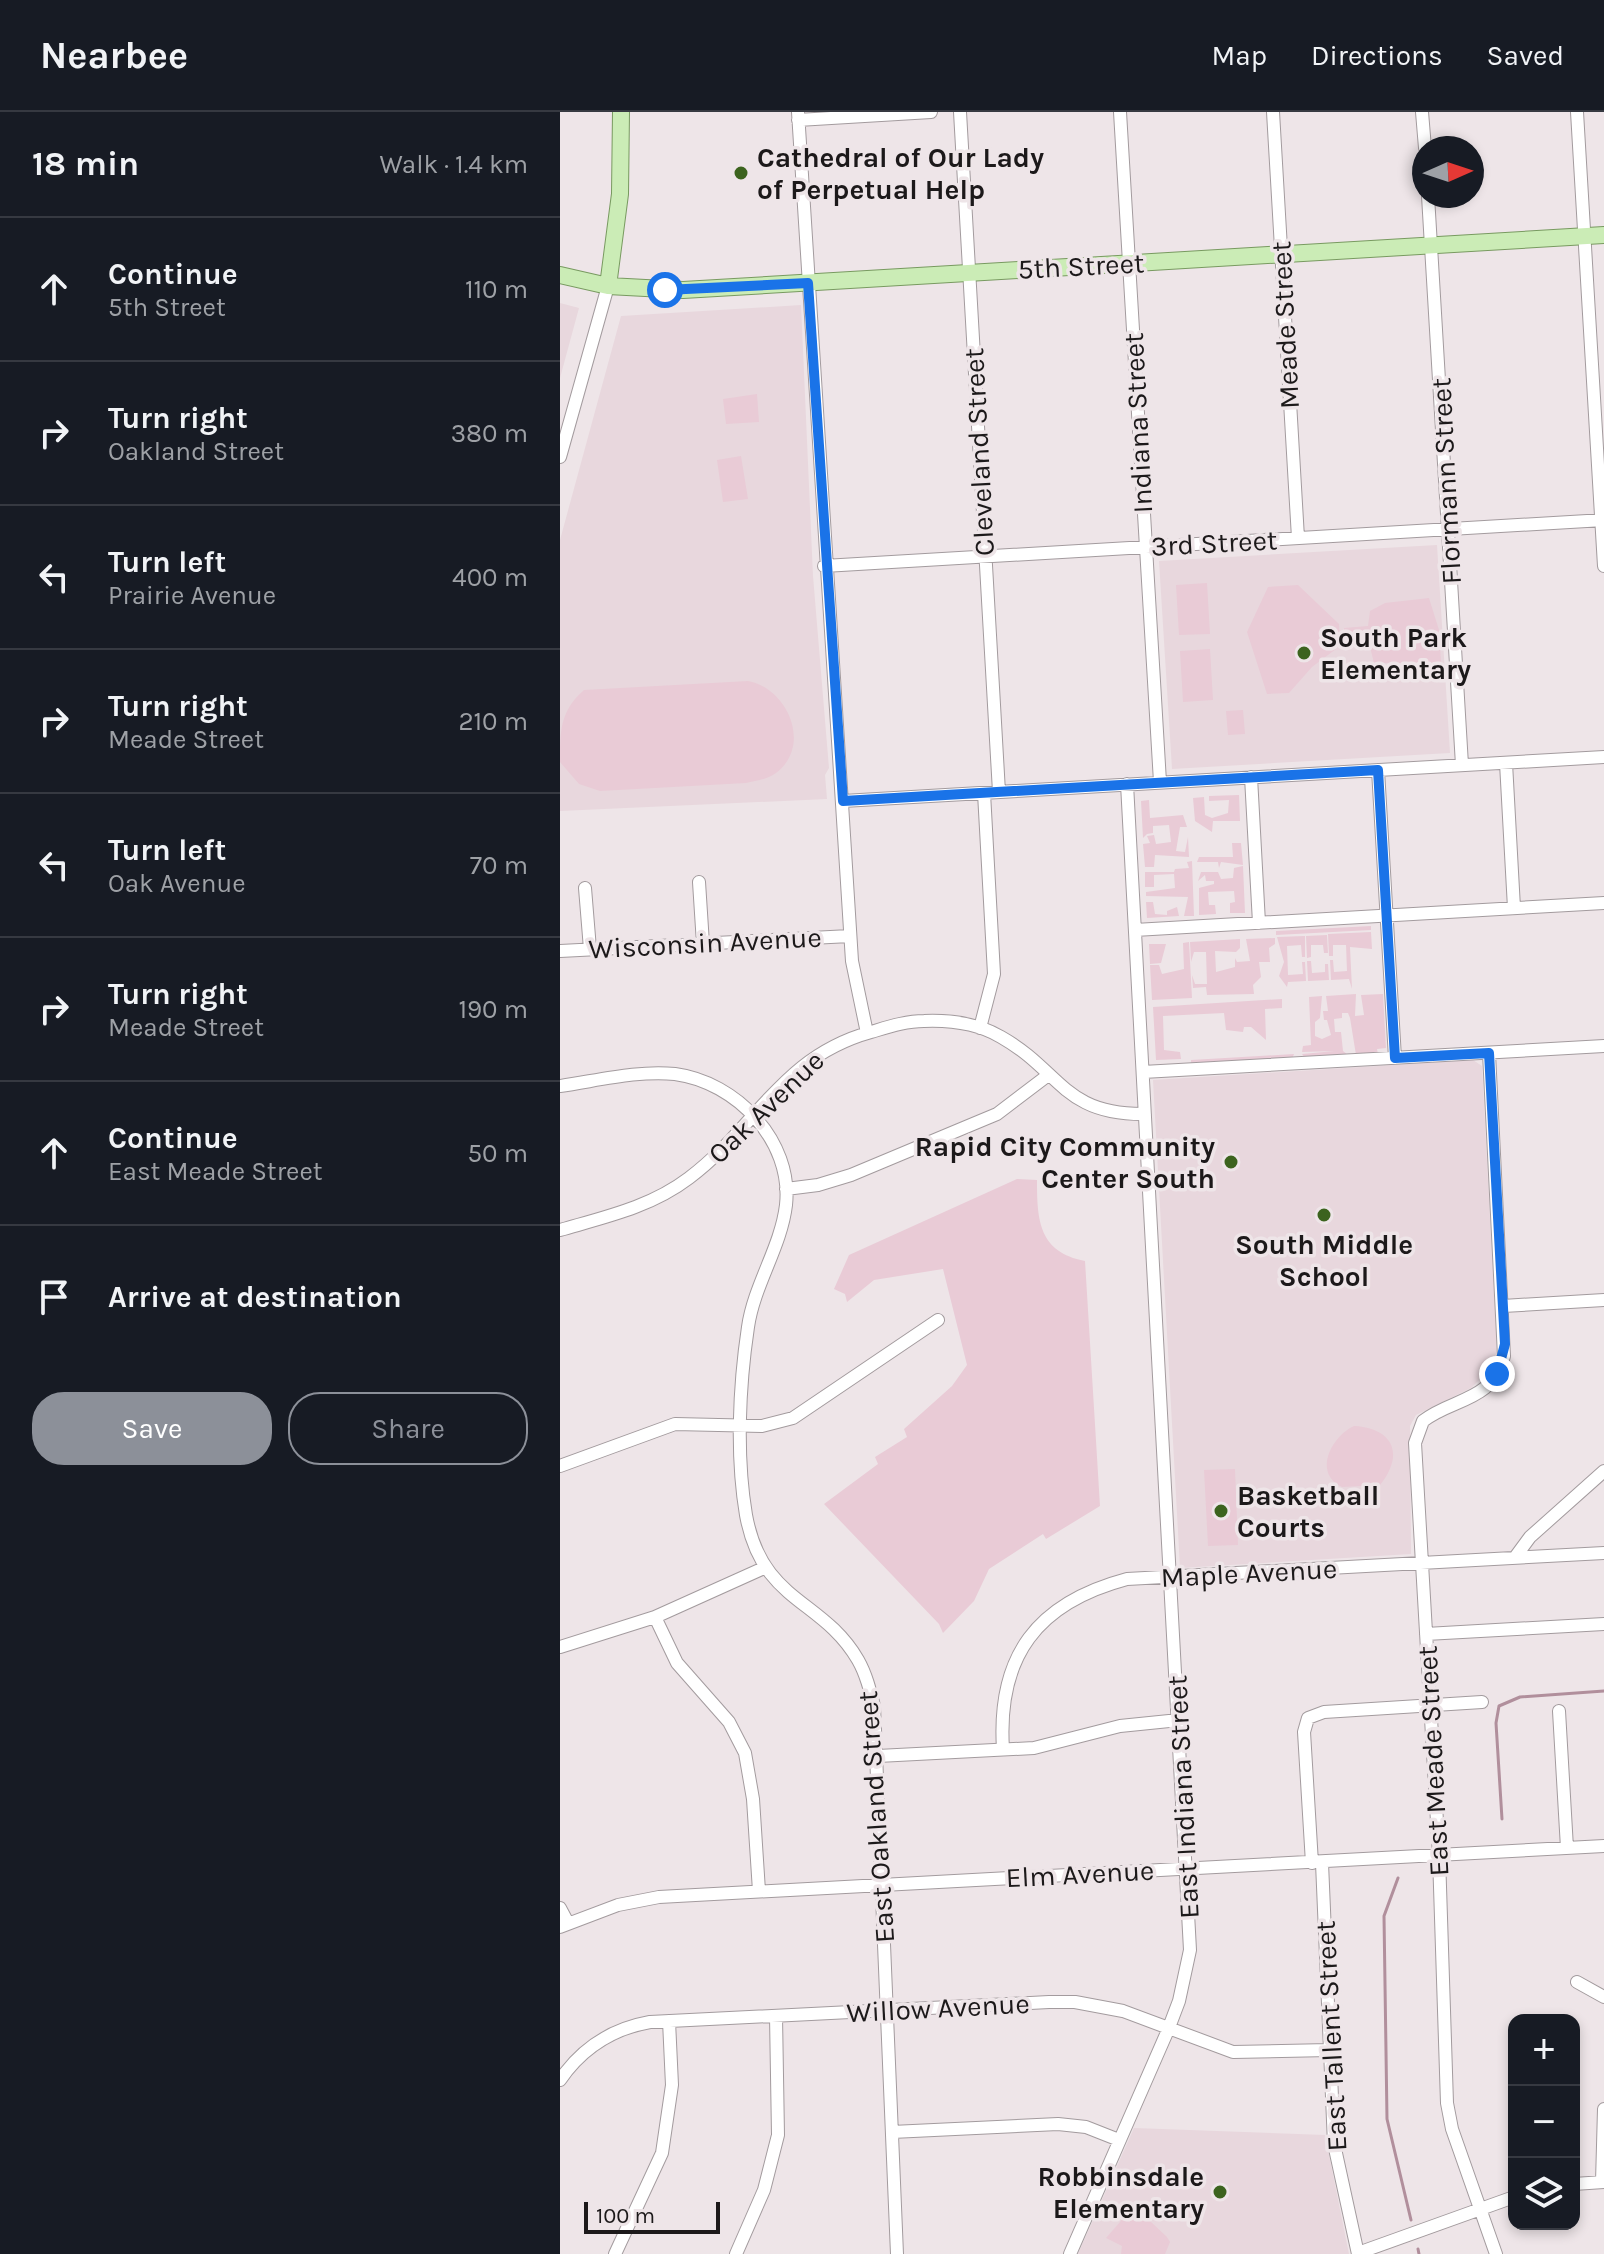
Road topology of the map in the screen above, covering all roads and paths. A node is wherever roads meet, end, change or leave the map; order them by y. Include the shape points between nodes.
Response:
1 (621, 112) edge
2 (931, 112) edge
3 (960, 112) edge
4 (1120, 112) edge
5 (1273, 112) edge
6 (1422, 112) edge
7 (1577, 112) edge
8 (798, 116) edge
9 (1424, 136) edge
10 (1429, 208) edge
11 (1604, 235) edge
12 (1585, 236) junction
13 (1432, 246) junction
14 (1281, 255) junction
15 (1129, 263) junction
16 (969, 273) junction
17 (560, 275) edge
18 (808, 283) junction
19 (608, 286) junction
20 (560, 457) edge
21 (1603, 520) edge
22 (1449, 529) junction
23 (1298, 538) junction
24 (1145, 547) junction
25 (985, 555) junction
26 (824, 566) junction
27 (1604, 566) edge
28 (1604, 757) edge
29 (1506, 763) junction
30 (1462, 765) junction
31 (1378, 770) junction
32 (1251, 777) junction
33 (1160, 782) junction
34 (1127, 784) junction
35 (999, 792) junction
36 (984, 793) junction
37 (843, 801) junction
38 (699, 882) dead end
39 (585, 888) dead end
40 (1604, 903) edge
41 (1514, 908) junction
42 (1387, 915) junction
43 (1259, 923) junction
44 (1135, 930) junction
45 (850, 936) junction
46 (703, 944) junction
47 (590, 949) junction
48 (560, 951) edge
49 (980, 1028) junction
50 (867, 1033) junction
51 (1604, 1046) edge
52 (1489, 1053) junction
53 (1395, 1058) junction
54 (1143, 1072) junction
55 (1047, 1076) junction
56 (560, 1086) edge
57 (753, 1114) junction
58 (1145, 1114) junction
59 (786, 1189) junction
60 (560, 1230) edge
61 (1604, 1300) edge
62 (1503, 1306) junction
63 (938, 1320) dead end
64 (742, 1426) junction
65 (560, 1466) edge
66 (1604, 1471) edge
67 (1604, 1553) edge
68 (1516, 1556) junction
69 (1422, 1563) junction
70 (764, 1568) junction
71 (1171, 1577) junction
72 (655, 1617) junction
73 (1604, 1624) edge
74 (1426, 1634) junction
75 (560, 1647) edge
76 (1482, 1702) dead end
77 (1431, 1705) junction
78 (1559, 1711) dead end
79 (1179, 1720) junction
80 (1003, 1749) junction
81 (878, 1756) junction
82 (1604, 1846) edge
83 (1567, 1848) junction
84 (1439, 1856) junction
85 (1317, 1863) junction
86 (1187, 1869) junction
87 (884, 1884) junction
88 (759, 1891) junction
89 (560, 1908) edge
90 (564, 1925) edge
91 (1577, 1982) dead end
92 (1604, 1997) edge
93 (888, 2010) junction
94 (776, 2016) junction
95 (669, 2021) junction
96 (1168, 2030) junction
97 (1329, 2050) junction
98 (560, 2080) edge
99 (1604, 2109) edge
100 (892, 2132) junction
101 (1119, 2140) junction
102 (1603, 2182) edge
103 (1580, 2184) edge
104 (1508, 2199) edge
105 (1480, 2208) junction
106 (615, 2254) edge
107 (736, 2254) edge
108 (897, 2254) edge
109 (1070, 2254) edge
110 (1358, 2254) edge
111 (1496, 2254) edge

1 - 19 main road via 620,194
2 - 8 street
3 - 16 street, Cleveland Street
4 - 15 street, Indiana Street
5 - 14 street, Meade Street
6 - 9 street
7 - 12 street
8 - 18 street
10 - 13 street, Flormann Street
11 - 12 main road, 5th Street
12 - 13 main road, 5th Street
12 - 21 street
13 - 14 main road, 5th Street
13 - 22 street, Flormann Street
14 - 15 main road, 5th Street
14 - 23 street, Meade Street
15 - 16 main road, 5th Street
15 - 24 street, Indiana Street
16 - 18 main road, 5th Street
16 - 25 street, Cleveland Street
17 - 19 main road, 5th Street
18 - 19 main road, 5th Street via 683,290
18 - 26 street
19 - 20 street
21 - 22 street, 3rd Street
21 - 27 street
22 - 23 street, 3rd Street
22 - 30 street, Flormann Street
23 - 24 street, 3rd Street
24 - 25 street, 3rd Street
24 - 33 street, Indiana Street
25 - 26 street, 3rd Street
25 - 35 street, Cleveland Street
26 - 37 street
28 - 29 street
29 - 30 street
29 - 41 street
30 - 31 street
31 - 32 street
31 - 42 street
32 - 33 street
32 - 43 street
33 - 34 street
34 - 35 street
34 - 44 street
35 - 36 street
36 - 37 street
36 - 49 street via 994,974
37 - 45 street
38 - 46 street
39 - 47 street
40 - 41 street
41 - 42 street
42 - 43 street
42 - 53 street
43 - 44 street
44 - 54 street
45 - 46 street, Wisconsin Avenue
45 - 50 street
46 - 47 street, Wisconsin Avenue
47 - 48 street, Wisconsin Avenue
49 - 50 street, Oak Avenue via 920,1021
49 - 55 street, Oak Avenue via 1020,1050
50 - 57 street, Oak Avenue via 814,1055
51 - 52 street
52 - 53 street
52 - 62 street
53 - 54 street
54 - 58 street
55 - 58 street, Oak Avenue via 1069,1095 1102,1111
55 - 59 street via 985,1119 851,1175
56 - 57 street via 674,1074 699,1080
57 - 59 street via 775,1146
57 - 60 street, Oak Avenue via 704,1166 669,1191 631,1209
58 - 71 street, East Indiana Street
59 - 64 street, East Oakland Street via 782,1222 748,1327
61 - 62 street
62 - 69 street, East Meade Street via 1504,1356 1497,1374 1465,1402 1427,1418 1416,1433
63 - 64 street via 810,1410 776,1425
64 - 65 street via 675,1424
64 - 70 street, East Oakland Street via 746,1514
66 - 68 street
67 - 68 street, Maple Avenue
68 - 69 street, Maple Avenue
69 - 71 street, Maple Avenue
69 - 74 street, East Meade Street
70 - 72 street
70 - 81 street, East Oakland Street via 835,1631 857,1658 874,1706
71 - 79 street, East Indiana Street
71 - 80 street, Maple Avenue via 1102,1586 1043,1622 1022,1645 1009,1674 1002,1705
72 - 75 street
72 - 88 street via 677,1663 729,1722 745,1753
73 - 74 street
74 - 77 street, East Meade Street
76 - 77 street
77 - 84 street, East Meade Street
77 - 85 street, East Tallent Street via 1324,1712 1308,1718 1304,1732
78 - 83 street
79 - 80 street via 1120,1726 1048,1746
79 - 86 street, East Indiana Street
80 - 81 street
81 - 87 street, East Oakland Street
82 - 83 street, Elm Avenue
83 - 84 street, Elm Avenue
84 - 85 street, Elm Avenue
84 - 105 street, East Meade Street via 1447,2103
85 - 86 street, Elm Avenue
85 - 97 street, East Tallent Street
86 - 87 street, Elm Avenue
86 - 96 street, East Indiana Street via 1190,1950
87 - 88 street, Elm Avenue
87 - 93 street, East Oakland Street
88 - 90 street, Elm Avenue via 659,1897
89 - 90 street
91 - 92 street
93 - 94 street, Willow Avenue
93 - 96 street, Willow Avenue via 1075,2002 1123,2011
93 - 100 street, East Oakland Street
94 - 95 street, Willow Avenue
94 - 107 street via 778,2135 764,2190
95 - 98 street, Willow Avenue via 635,2025 605,2037
95 - 106 street via 672,2085 662,2153
96 - 97 street, Willow Avenue via 1233,2052
96 - 101 street, East Indiana Street
97 - 110 street, East Tallent Street via 1334,2144
99 - 102 street
100 - 101 street via 1058,2124 1086,2127
100 - 108 street, East Oakland Street
101 - 109 street, East Indiana Street
102 - 103 street
104 - 105 street
105 - 110 street
105 - 111 street, East Meade Street

